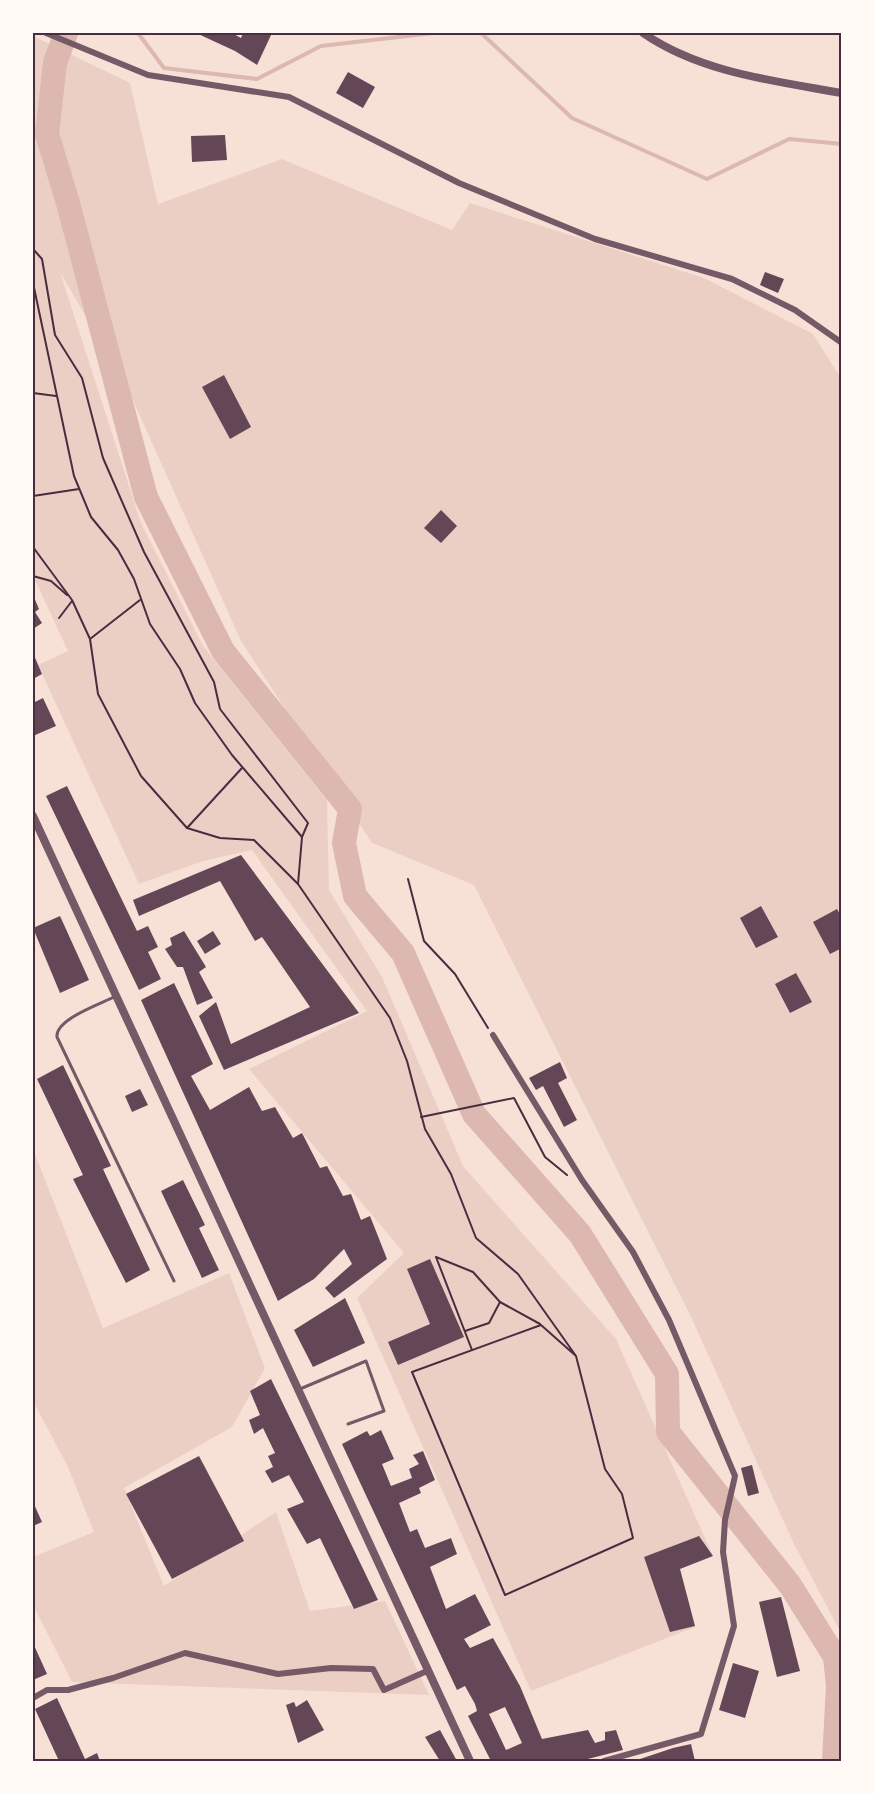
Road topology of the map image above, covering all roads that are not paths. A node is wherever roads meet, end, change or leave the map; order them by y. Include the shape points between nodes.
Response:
1 (46, 33) edge
2 (643, 33) edge
3 (842, 93) edge
4 (842, 343) edge
5 (33, 816) edge
6 (117, 996) junction
7 (493, 1035) road end
8 (174, 1281) dead end
9 (300, 1389) junction
10 (348, 1424) dead end
11 (427, 1671) junction
12 (33, 1698) edge
13 (470, 1761) edge
14 (604, 1761) edge

1 - 4 street via 148,75 289,97 459,183 595,239 732,279 795,310
2 - 3 street via 698,61 749,76
5 - 6 street
6 - 8 lane via 62,1023 57,1037
6 - 9 street
7 - 14 street via 582,1180 633,1252 669,1320 735,1476 725,1520 723,1552 734,1626 701,1734
9 - 10 lane via 366,1361 384,1411
9 - 11 street
11 - 12 street via 384,1690 373,1669 331,1668 278,1674 185,1653 113,1678 68,1690 47,1690
11 - 13 street

